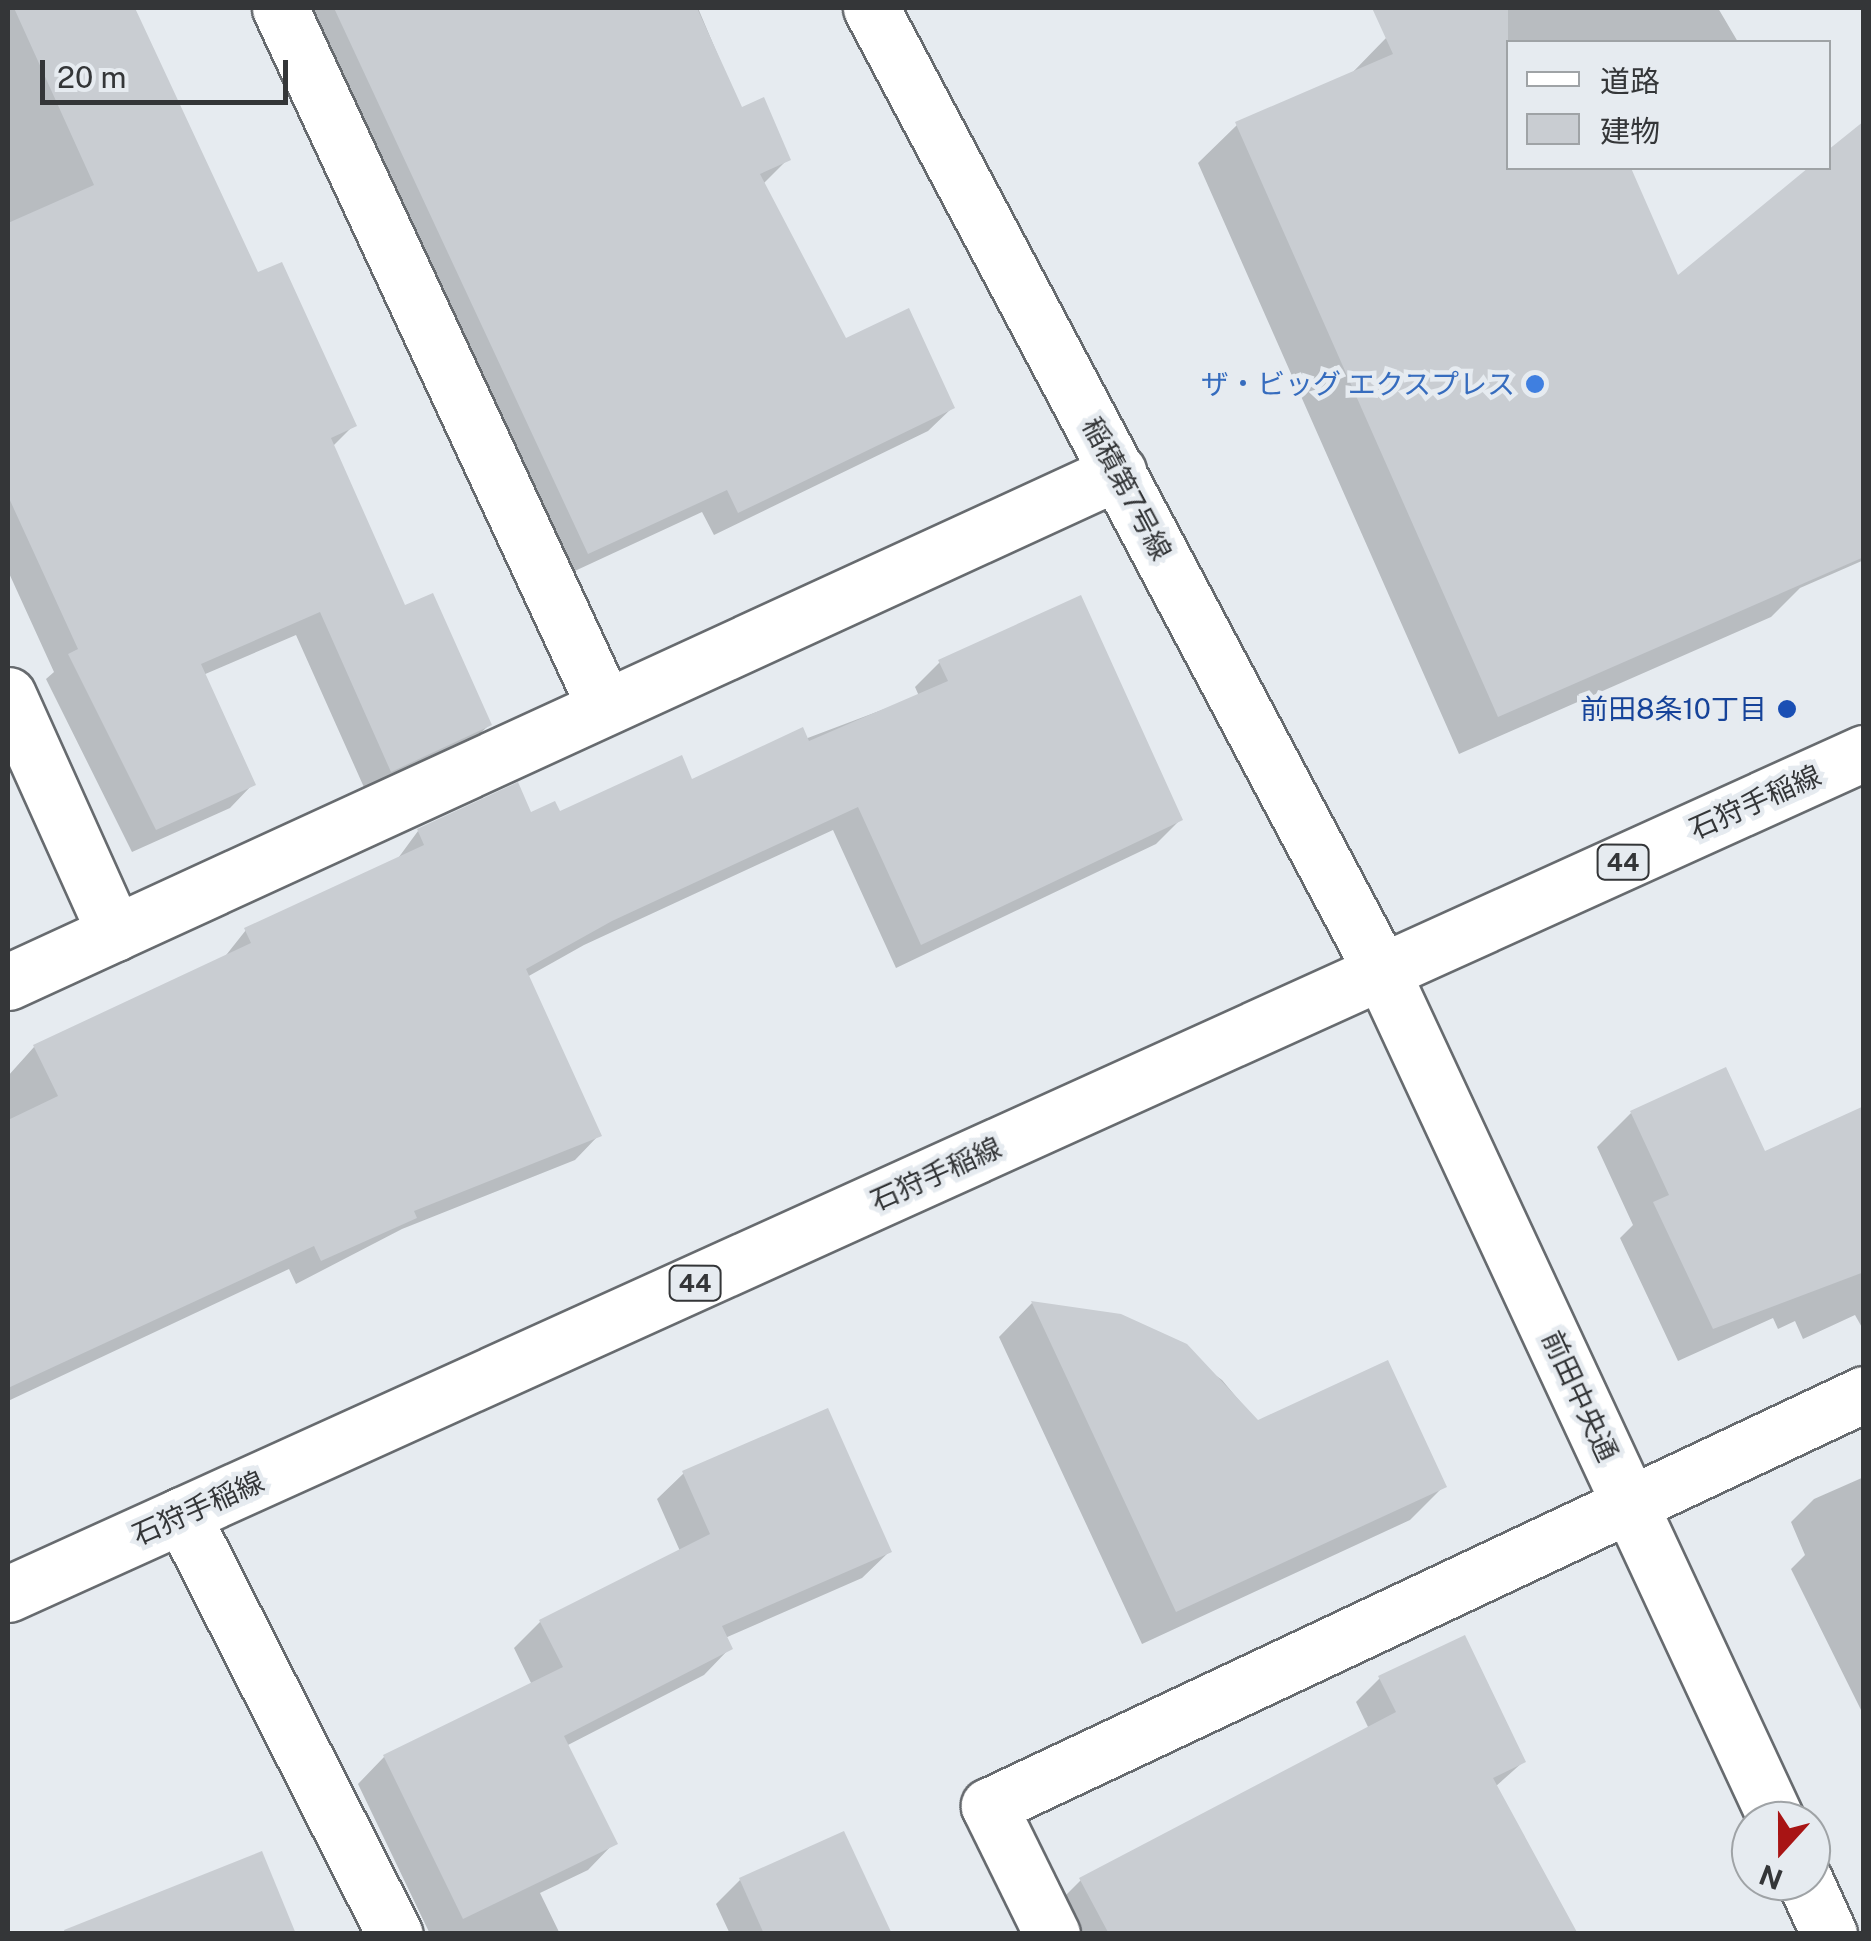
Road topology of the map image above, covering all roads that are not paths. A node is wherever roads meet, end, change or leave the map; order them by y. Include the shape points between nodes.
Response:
1 (280, 8) edge
2 (871, 8) edge
3 (1118, 472) junction
4 (8, 695) edge
5 (606, 707) junction
6 (1864, 753) edge
7 (114, 933) junction
8 (1382, 972) junction
9 (8, 982) edge
10 (1864, 1394) edge
11 (1628, 1500) junction
12 (182, 1515) junction
13 (8, 1594) edge
14 (1768, 1801) edge
15 (1814, 1901) edge
16 (395, 1934) edge
17 (1052, 1934) edge
18 (1830, 1934) edge

1 - 5 street
2 - 3 street, 稲積第7号線
3 - 5 street
3 - 8 street, 稲積第7号線
4 - 7 street
5 - 7 street
6 - 8 street, 石狩手稲線 / 44
7 - 9 street
8 - 11 street, 前田中央通
8 - 12 street, 石狩手稲線 / 44
10 - 11 street
11 - 14 street, 前田中央通
11 - 17 street via 989,1806
12 - 13 street, 石狩手稲線 / 44
12 - 16 street
15 - 18 street

